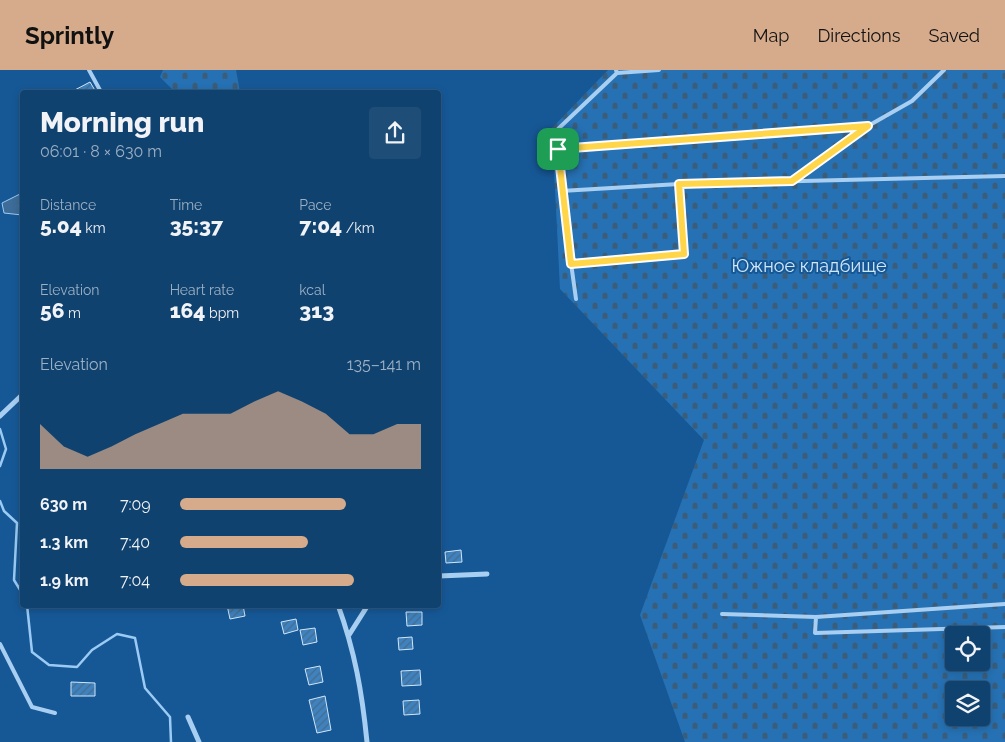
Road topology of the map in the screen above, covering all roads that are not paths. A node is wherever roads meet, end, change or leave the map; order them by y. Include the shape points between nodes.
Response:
1 (89, 70) edge
2 (659, 70) edge
3 (944, 70) edge
4 (616, 72) edge
5 (100, 90) edge
6 (868, 126) junction
7 (558, 149) junction
8 (1005, 176) edge
9 (792, 181) junction
10 (679, 184) junction
11 (561, 191) junction
12 (571, 264) junction
13 (576, 299) dead end
14 (20, 399) edge
15 (0, 416) edge
16 (487, 574) dead end
17 (441, 576) edge
18 (1005, 604) edge
19 (339, 608) edge
20 (366, 608) edge
21 (722, 614) dead end
22 (816, 617) junction
23 (1005, 627) edge
24 (349, 635) junction
25 (0, 644) edge
26 (55, 713) dead end
27 (188, 717) dead end
28 (199, 742) edge
29 (368, 742) edge

1 - 5 lane
2 - 4 lane
3 - 6 lane via 912,101
4 - 7 lane via 558,129
6 - 7 lane
6 - 9 lane
7 - 11 lane
8 - 9 lane
9 - 10 lane
10 - 11 lane
10 - 12 lane via 684,254
11 - 12 lane
12 - 13 lane
14 - 15 street
16 - 17 street
18 - 22 lane
19 - 24 street
20 - 24 street
21 - 22 lane
22 - 23 lane via 815,633
24 - 29 street via 361,683
25 - 26 lane via 32,707
27 - 28 street

